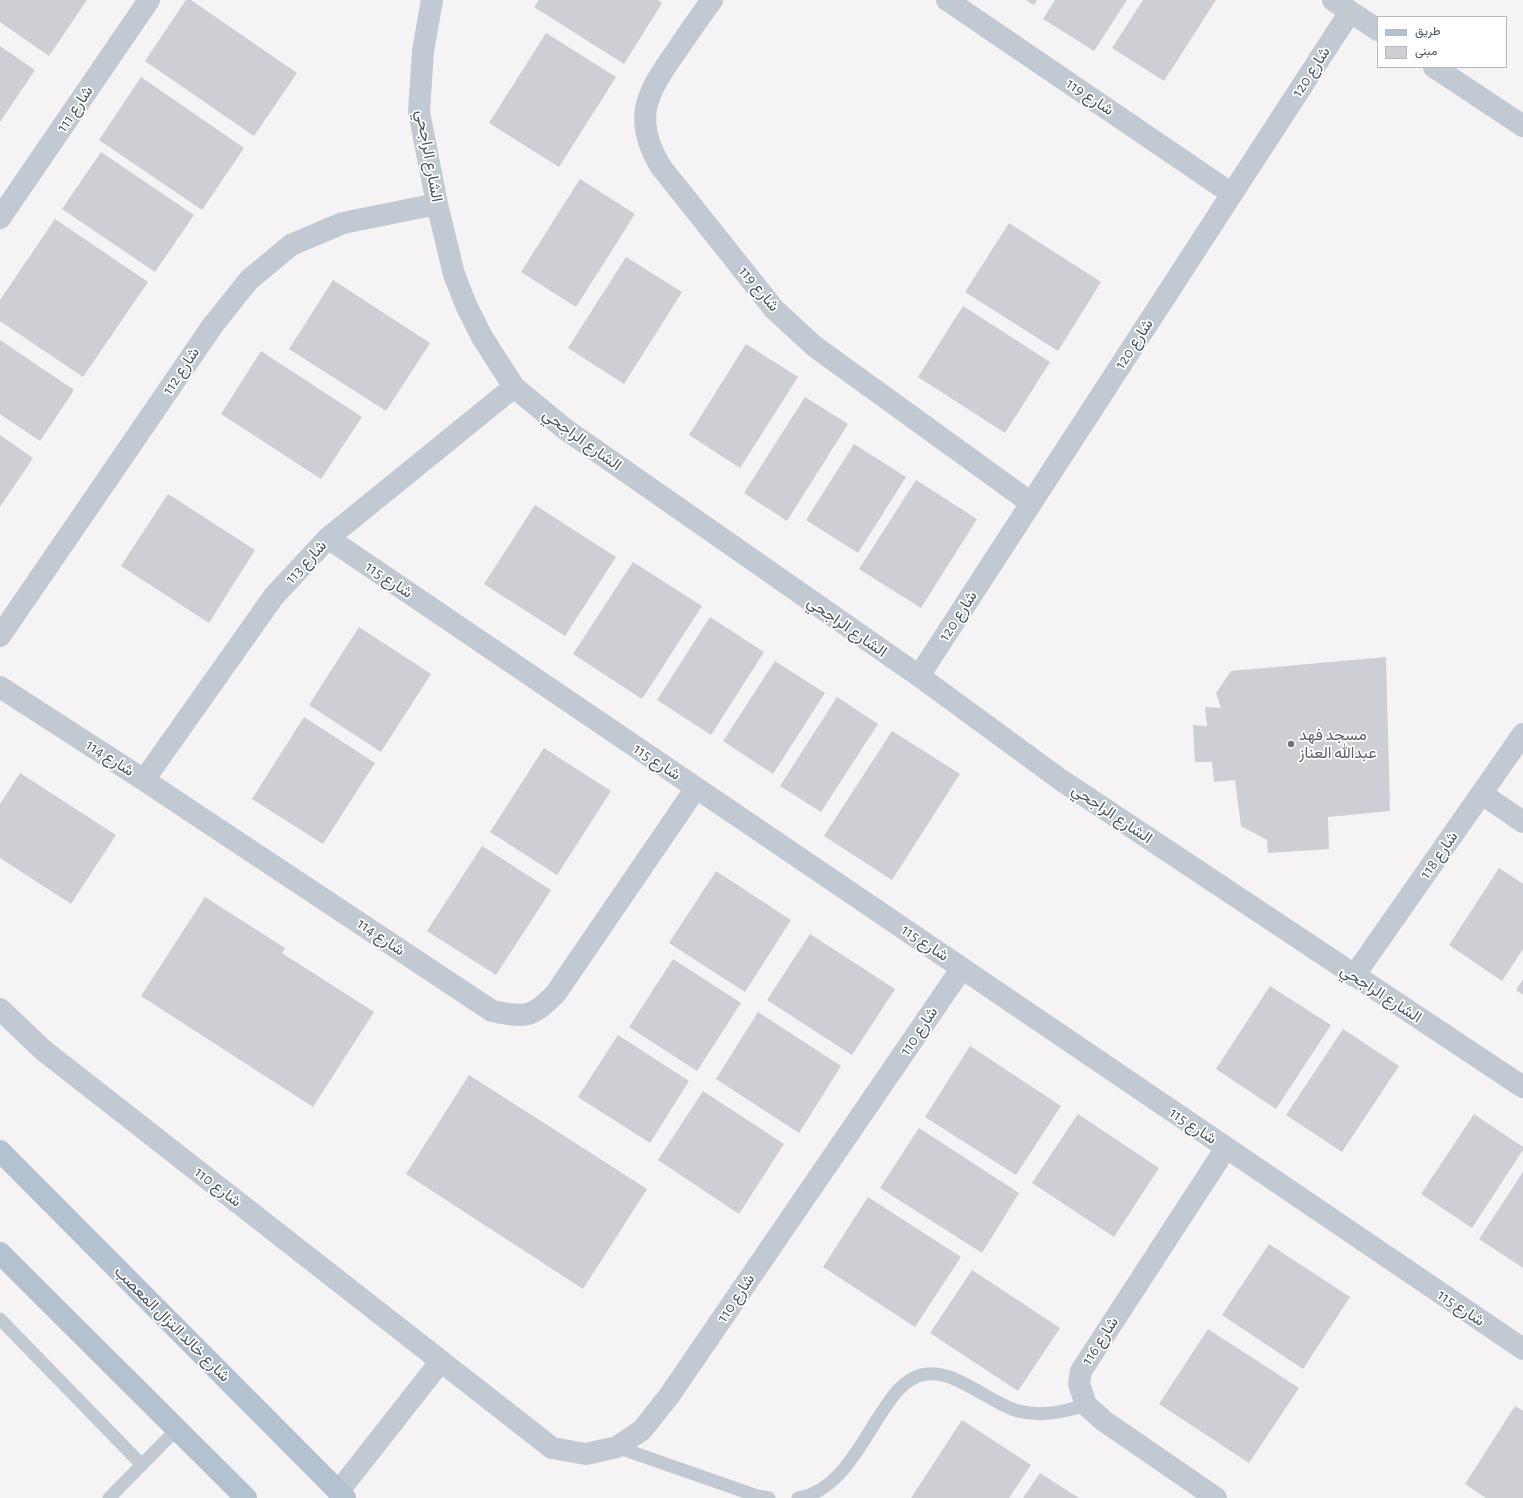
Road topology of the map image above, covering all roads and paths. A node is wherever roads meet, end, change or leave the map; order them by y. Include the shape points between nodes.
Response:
1 (149, 0) edge
2 (432, 0) edge
3 (712, 0) edge
4 (948, 0) edge
5 (1342, 6) edge
6 (1377, 29) edge
7 (1436, 68) edge
8 (1523, 126) edge
9 (1232, 194) junction
10 (437, 204) junction
11 (0, 218) edge
12 (514, 387) junction
13 (1031, 503) junction
14 (328, 538) junction
15 (0, 636) edge
16 (918, 676) junction
17 (0, 687) edge
18 (1523, 734) edge
19 (144, 780) junction
20 (696, 788) junction
21 (1482, 794) junction
22 (1523, 822) edge
23 (962, 968) junction
24 (1354, 976) junction
25 (0, 1009) edge
26 (1523, 1087) edge
27 (1226, 1148) junction
28 (0, 1151) edge
29 (0, 1253) edge
30 (0, 1319) edge
31 (1523, 1349) edge
32 (441, 1361) junction
33 (1086, 1404) junction
34 (177, 1429) junction
35 (617, 1447) junction
36 (142, 1465) junction
37 (342, 1495) edge
38 (109, 1498) edge
39 (246, 1498) edge
40 (769, 1498) edge
41 (803, 1498) edge
42 (1216, 1498) edge

1 - 11 street, شارع 111
2 - 10 street, الشارع الراجحي via 423,51 419,112
3 - 13 street, شارع 119 via 656,80 648,97 646,133 661,166 774,309 814,346
4 - 9 street, شارع 119
5 - 6 street
5 - 9 street, شارع 120
7 - 8 street
9 - 13 street, شارع 120
10 - 12 street, الشارع الراجحي via 454,274 466,305 485,343
10 - 15 street, شارع 112 via 343,223 291,245 249,280 213,325
12 - 14 street, شارع 113
12 - 16 street, الشارع الراجحي via 565,429
13 - 16 street, شارع 120
14 - 19 street, شارع 113 via 274,596
14 - 20 street, شارع 115
16 - 24 street, الشارع الراجحي via 1061,780
17 - 19 street, 114 شارع
18 - 21 street, شارع 118
19 - 20 street, 114 شارع via 492,1011 518,1016 540,1010 556,993
20 - 23 street, شارع 115
21 - 22 street
21 - 24 street, شارع 118
23 - 27 street, شارع 115
23 - 35 street, شارع 110 via 670,1396 642,1430
24 - 26 street, الشارع الراجحي
25 - 32 street, شارع 110 via 43,1050
27 - 31 street, شارع 115
27 - 33 street, شارع 116 via 1081,1370 1079,1384
28 - 37 main road, شارع خالد النزال المعصب
29 - 34 main road
30 - 36 lane
32 - 35 street, شارع 110 via 552,1448 586,1454
32 - 37 street
33 - 41 lane via 1061,1413 1018,1411 955,1379 938,1374 921,1375 906,1382 894,1394 844,1468 827,1485
33 - 42 street, شارع 116 via 1104,1421
34 - 36 lane
34 - 39 main road
35 - 40 lane
36 - 38 lane

